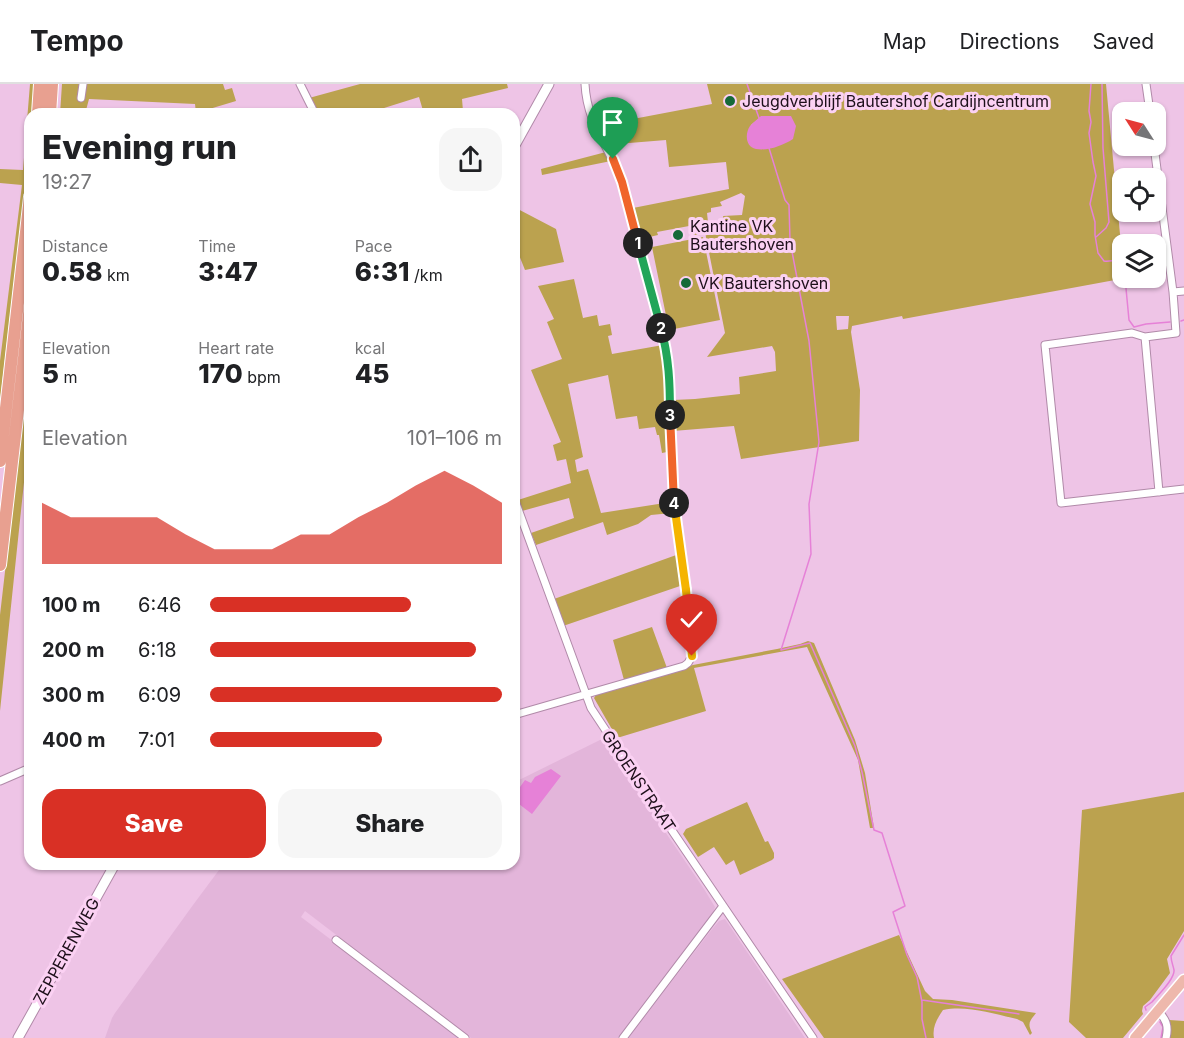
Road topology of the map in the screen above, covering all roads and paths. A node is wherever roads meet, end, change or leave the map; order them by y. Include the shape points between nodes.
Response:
1 (40, 84) edge
2 (52, 84) edge
3 (83, 84) edge
4 (300, 84) edge
5 (549, 84) edge
6 (585, 84) edge
7 (1146, 84) edge
8 (81, 99) dead end
9 (1149, 102) edge
10 (38, 108) edge
11 (50, 108) edge
12 (312, 108) edge
13 (520, 136) edge
14 (1155, 156) edge
15 (24, 250) edge
16 (1184, 291) edge
17 (1173, 292) junction
18 (1145, 337) junction
19 (24, 358) edge
20 (0, 460) edge
21 (1184, 489) edge
22 (1159, 492) junction
23 (520, 515) edge
24 (0, 565) edge
25 (585, 694) junction
26 (520, 713) edge
27 (24, 771) edge
28 (0, 781) edge
29 (112, 870) edge
30 (723, 906) junction
31 (336, 940) dead end
32 (1184, 980) edge
33 (1158, 1011) junction
34 (18, 1038) edge
35 (465, 1038) edge
36 (623, 1038) edge
37 (813, 1038) edge
38 (1135, 1038) edge
39 (1166, 1038) edge

1 - 10 highway
2 - 11 highway
3 - 8 street
4 - 12 street
5 - 13 street
6 - 25 street via 589,113 622,182 667,352 673,491 692,656 684,666
7 - 9 street
14 - 17 street
15 - 20 highway
16 - 17 street
17 - 18 street via 1176,333
18 - 22 street
18 - 22 street via 1132,333 1045,345 1061,503
19 - 24 highway
21 - 22 street
23 - 25 street, GROENSTRAAT
25 - 26 street
25 - 30 street, GROENSTRAAT via 606,732
27 - 28 street
29 - 34 street, ZEPPERENWEG
30 - 36 street
30 - 37 street, GROENSTRAAT
31 - 35 street
32 - 33 main road
33 - 38 main road
33 - 39 street via 1167,1024

